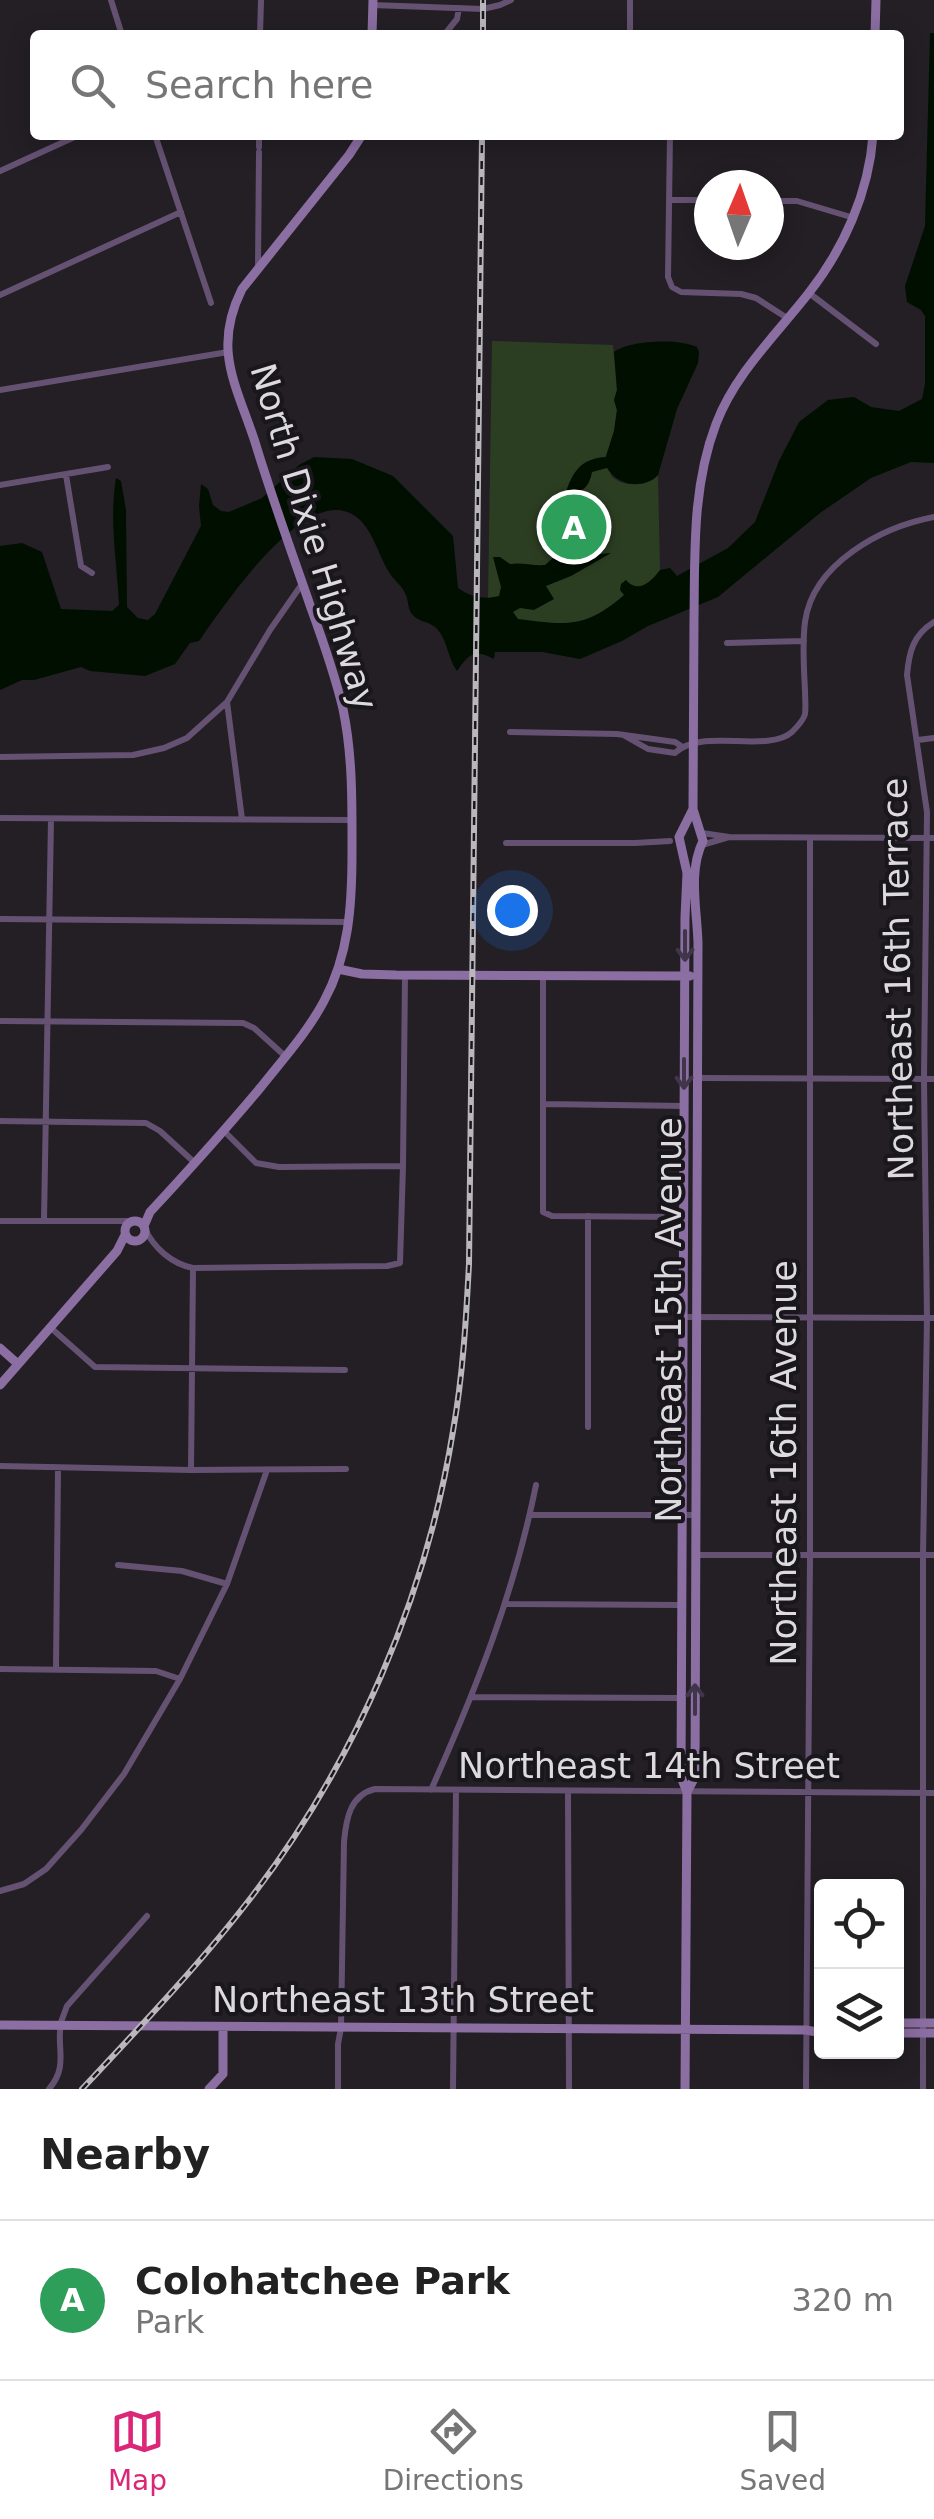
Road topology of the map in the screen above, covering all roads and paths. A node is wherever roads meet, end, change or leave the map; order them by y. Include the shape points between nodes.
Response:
1 (111, 0) edge
2 (261, 0) edge
3 (511, 0) edge
4 (630, 0) edge
5 (876, 0) edge
6 (372, 3) edge
7 (459, 8) junction
8 (120, 30) edge
9 (260, 30) edge
10 (372, 30) edge
11 (448, 30) edge
12 (630, 30) edge
13 (876, 30) edge
14 (68, 140) edge
15 (157, 140) edge
16 (259, 140) edge
17 (360, 140) edge
18 (670, 140) edge
19 (871, 140) edge
20 (0, 171) edge
21 (670, 200) junction
22 (694, 200) edge
23 (784, 201) edge
24 (181, 212) junction
25 (854, 218) junction
26 (258, 268) junction
27 (809, 293) junction
28 (0, 295) edge
29 (210, 303) dead end
30 (787, 318) junction
31 (876, 344) dead end
32 (228, 352) junction
33 (0, 390) edge
34 (108, 467) dead end
35 (66, 475) junction
36 (0, 485) edge
37 (934, 517) edge
38 (92, 573) dead end
39 (302, 583) junction
40 (934, 622) edge
41 (804, 642) junction
42 (727, 644) dead end
43 (227, 702) junction
44 (510, 732) dead end
45 (934, 738) edge
46 (918, 740) junction
47 (693, 743) junction
48 (0, 757) edge
49 (692, 809) junction
50 (0, 818) edge
51 (51, 819) junction
52 (242, 819) junction
53 (352, 820) junction
54 (683, 830) junction
55 (701, 832) junction
56 (729, 838) junction
57 (810, 838) junction
58 (930, 838) edge
59 (506, 843) dead end
60 (678, 844) junction
61 (701, 846) junction
62 (0, 920) edge
63 (48, 920) junction
64 (349, 922) junction
65 (338, 969) junction
66 (405, 975) junction
67 (685, 976) junction
68 (698, 976) junction
69 (544, 977) junction
70 (0, 1020) edge
71 (47, 1021) junction
72 (286, 1056) junction
73 (697, 1078) junction
74 (810, 1078) junction
75 (924, 1079) junction
76 (934, 1079) edge
77 (544, 1104) junction
78 (684, 1106) junction
79 (0, 1121) edge
80 (45, 1122) junction
81 (224, 1131) junction
82 (195, 1163) junction
83 (404, 1166) junction
84 (588, 1216) junction
85 (684, 1218) junction
86 (0, 1221) edge
87 (44, 1222) junction
88 (135, 1230) junction
89 (193, 1268) junction
90 (683, 1317) junction
91 (696, 1317) junction
92 (809, 1318) junction
93 (930, 1318) edge
94 (51, 1328) junction
95 (0, 1348) edge
96 (18, 1364) junction
97 (194, 1368) junction
98 (345, 1370) dead end
99 (0, 1385) edge
100 (588, 1427) dead end
101 (0, 1466) edge
102 (58, 1468) junction
103 (346, 1469) dead end
104 (191, 1470) junction
105 (267, 1470) junction
106 (536, 1485) dead end
107 (696, 1514) junction
108 (530, 1515) junction
109 (682, 1515) junction
110 (696, 1555) junction
111 (923, 1555) junction
112 (934, 1555) edge
113 (810, 1556) junction
114 (118, 1565) dead end
115 (228, 1584) junction
116 (506, 1604) junction
117 (682, 1605) junction
118 (0, 1669) edge
119 (56, 1669) junction
120 (180, 1679) junction
121 (472, 1697) junction
122 (682, 1698) junction
123 (431, 1790) junction
124 (456, 1790) junction
125 (568, 1791) junction
126 (687, 1792) junction
127 (807, 1792) junction
128 (924, 1793) junction
129 (934, 1793) edge
130 (2, 1891) edge
131 (147, 1916) dead end
132 (934, 2023) edge
133 (0, 2025) edge
134 (61, 2025) junction
135 (904, 2025) edge
136 (223, 2027) junction
137 (341, 2028) junction
138 (454, 2028) junction
139 (569, 2028) junction
140 (814, 2028) edge
141 (922, 2028) junction
142 (686, 2029) junction
143 (806, 2030) junction
144 (814, 2032) edge
145 (904, 2032) edge
146 (934, 2033) edge
147 (222, 2074) junction
148 (49, 2089) edge
149 (208, 2089) edge
150 (222, 2089) edge
151 (338, 2089) edge
152 (454, 2089) edge
153 (568, 2089) edge
154 (686, 2089) edge
155 (806, 2089) edge
156 (923, 2089) edge

1 - 8 street
2 - 9 street
3 - 7 street
4 - 12 street
5 - 13 street
6 - 7 street
6 - 10 street
7 - 11 street
14 - 20 street
15 - 24 street
16 - 26 street
17 - 26 street, North Dixie Highway
18 - 21 street
19 - 25 street
21 - 22 street
21 - 30 street via 672,287 756,298
23 - 25 street
24 - 28 street
24 - 29 street
25 - 27 street
26 - 32 street, North Dixie Highway via 232,311
27 - 30 street
27 - 31 street
30 - 47 street via 717,421 700,482
32 - 33 street
32 - 39 street, North Dixie Highway
34 - 35 street
35 - 36 street
35 - 38 street via 81,566
37 - 41 street via 884,532 839,562 811,601
39 - 43 street
39 - 53 street, North Dixie Highway via 343,712
40 - 46 street, Northeast 16th Terrace via 913,641 907,675
41 - 42 street
41 - 47 street via 805,716 789,735
43 - 48 street via 187,738 133,756
43 - 52 street
44 - 47 street via 604,733 661,752
45 - 46 street
46 - 58 street, Northeast 16th Terrace
47 - 49 street
49 - 54 street
49 - 55 street
50 - 51 street
51 - 52 street
51 - 63 street
52 - 53 street
53 - 64 street, North Dixie Highway
54 - 55 street
54 - 60 street
55 - 56 street
55 - 61 street
56 - 57 street
56 - 61 street
57 - 58 street
57 - 74 street, Northeast 16th Avenue
58 - 75 street, Northeast 16th Terrace
59 - 60 street
60 - 61 street via 692,851
60 -> 67 street, Northeast 15th Avenue via 687,873
61 - 68 street, Northeast 15th Avenue via 694,873
62 - 63 street
63 - 64 street
63 - 71 street
64 - 65 street, North Dixie Highway
65 - 66 street
65 - 72 street, North Dixie Highway
66 - 69 street
66 - 83 street
67 - 68 street
67 - 69 street
67 -> 78 street, Northeast 15th Avenue
68 - 73 street, Northeast 15th Avenue
69 - 77 street
70 - 71 street
71 - 72 street via 243,1023
71 - 80 street
72 - 81 street, North Dixie Highway
73 - 74 street
73 - 91 street, Northeast 15th Avenue
74 - 75 street
74 - 92 street, Northeast 16th Avenue
75 - 76 street
75 - 93 street, Northeast 16th Terrace
77 - 78 street
77 - 84 street via 543,1212
78 - 85 street, Northeast 15th Avenue
79 - 80 street
80 - 82 street via 146,1123
80 - 87 street
81 - 82 street, North Dixie Highway
81 - 83 street via 256,1163
82 - 88 street, North Dixie Highway
83 - 89 street via 400,1263
84 - 85 street
84 - 100 street
85 - 90 street, Northeast 15th Avenue
86 - 87 street
87 - 88 street via 110,1222
88 - 89 street via 180,1266
88 - 94 street, North Dixie Highway
89 - 97 street
90 - 91 street
90 - 109 street, Northeast 15th Avenue
91 - 92 street
91 - 107 street, Northeast 15th Avenue
92 - 93 street
92 - 113 street, Northeast 16th Avenue
93 - 111 street, Northeast 16th Terrace
94 - 96 street
94 - 97 street via 96,1367
95 - 96 street
96 - 99 street
97 - 98 street
97 - 104 street
101 - 102 street
102 - 104 street
102 - 119 street
103 - 105 street
104 - 105 street
105 - 115 street
106 - 108 street
107 - 109 street
107 - 110 street, Northeast 15th Avenue
108 - 109 street
108 - 116 street
109 - 117 street, Northeast 15th Avenue
110 - 113 street
126 -> 110 street, Northeast 15th Avenue via 694,1777
111 - 112 street
111 - 113 street
111 - 128 street, Northeast 16th Terrace
113 - 127 street, Northeast 16th Avenue
114 - 115 street
115 - 120 street
116 - 117 street
116 - 121 street
117 - 122 street, Northeast 15th Avenue
118 - 119 street
119 - 120 street via 156,1671
120 - 130 street via 82,1830 46,1869
121 - 122 street
121 - 123 street
122 - 126 street, Northeast 15th Avenue
123 - 124 street, Northeast 14th Street
123 - 137 street, Northeast 14th Street via 375,1789 351,1808 344,1842
124 - 125 street, Northeast 14th Street
124 - 138 street
125 - 126 street, Northeast 14th Street
125 - 139 street
126 - 127 street, Northeast 14th Street
126 - 142 street, Northeast 15th Avenue
127 - 128 street, Northeast 14th Street
127 - 143 street, Northeast 16th Avenue
128 - 129 street, Northeast 14th Street
128 - 141 street, Northeast 16th Terrace
131 - 134 street via 67,2006
132 - 141 street
133 - 134 street, Northeast 13th Street
134 - 136 street, Northeast 13th Street
134 - 148 street via 61,2067
135 - 141 street
136 - 137 street, Northeast 13th Street
136 - 147 street
137 - 138 street, Northeast 13th Street
137 - 151 street
138 - 139 street, Northeast 13th Street
138 - 152 street
139 - 142 street, Northeast 13th Street
139 - 153 street
140 - 143 street, Northeast 13th Street
141 - 145 street
141 - 146 street
141 - 156 street, Northeast 16th Terrace
142 - 143 street, Northeast 13th Street
142 - 154 street, Northeast 15th Avenue
143 - 144 street, Northeast 13th Street
143 - 155 street, Northeast 16th Avenue
147 - 149 street
147 - 150 street

